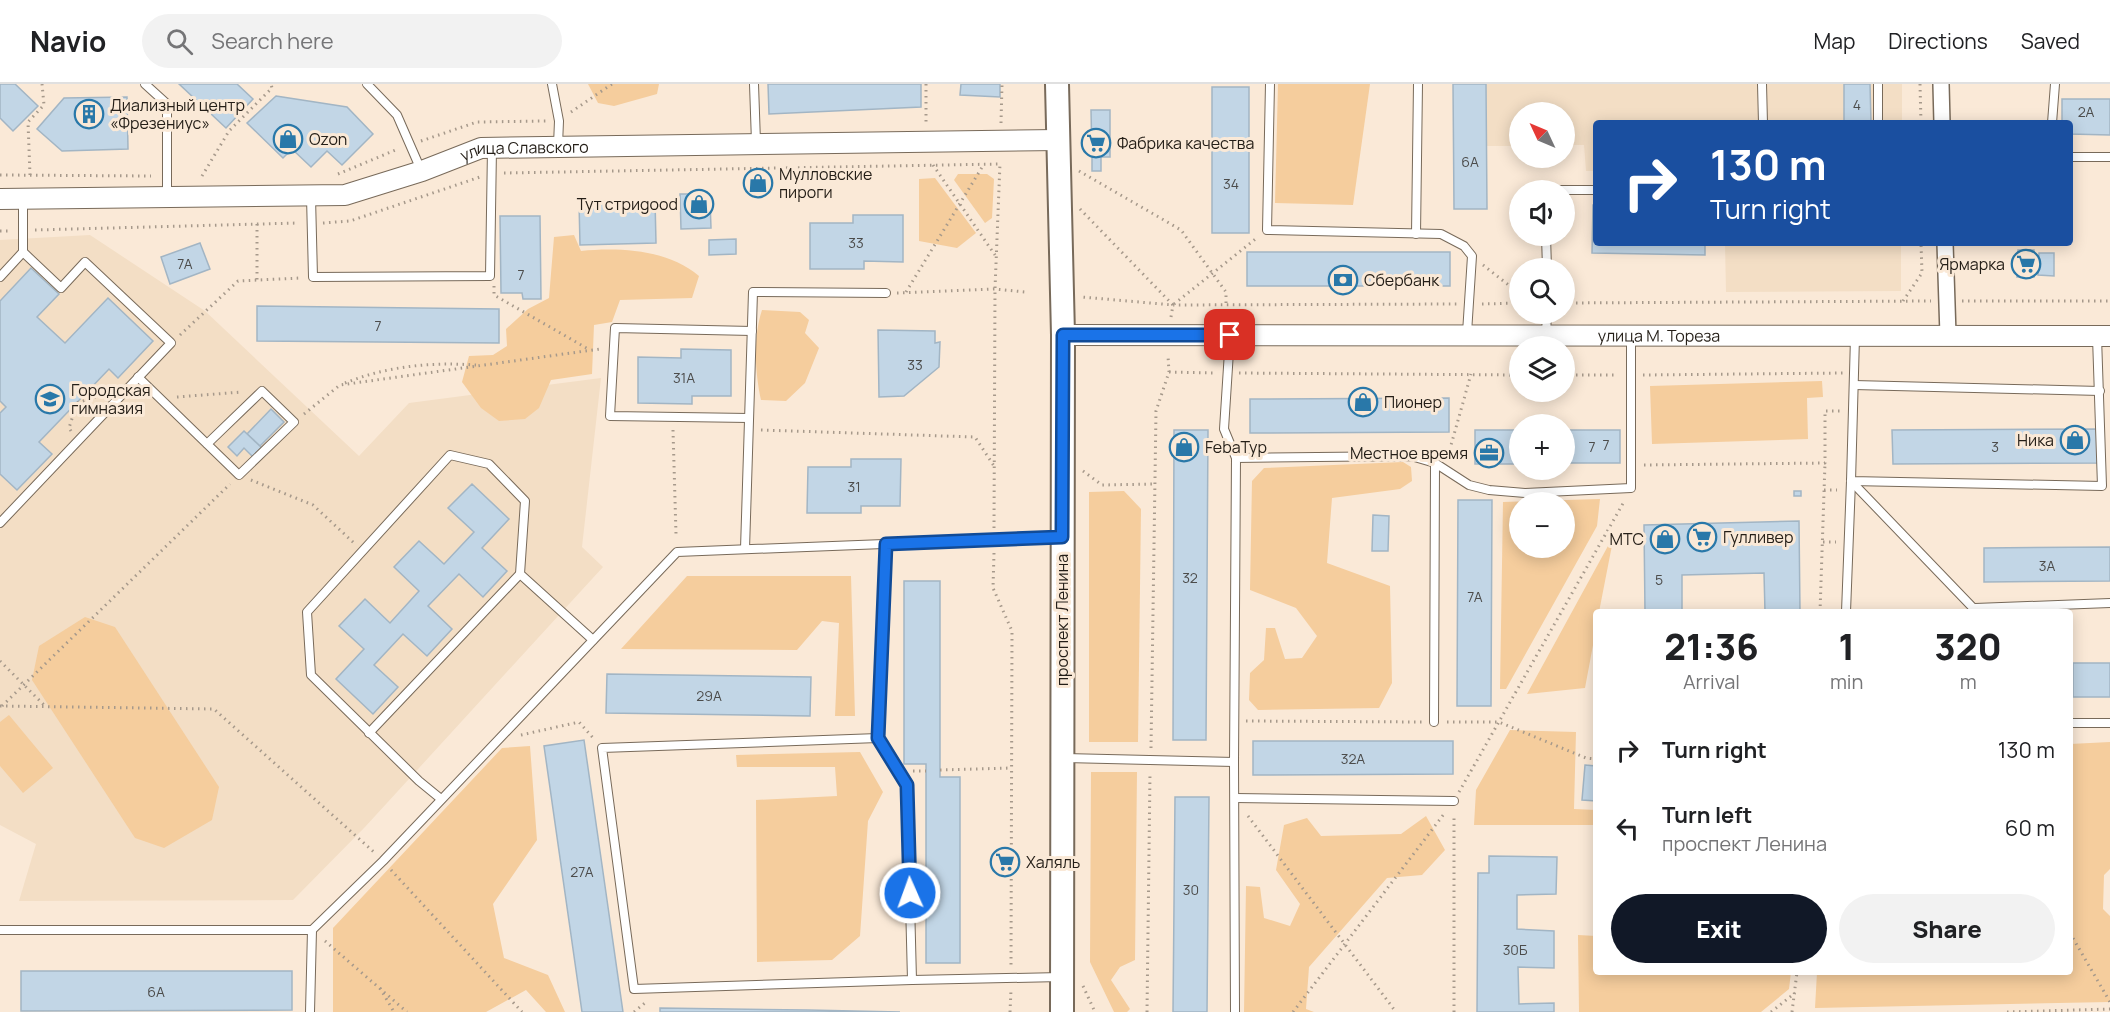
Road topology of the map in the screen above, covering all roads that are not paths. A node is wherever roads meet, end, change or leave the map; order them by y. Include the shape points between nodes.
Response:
1 (145, 84) edge
2 (367, 84) edge
3 (552, 84) edge
4 (754, 84) edge
5 (1057, 84) edge
6 (1270, 84) edge
7 (1418, 84) edge
8 (1762, 84) edge
9 (1878, 84) edge
10 (1941, 84) edge
11 (2055, 84) edge
12 (1763, 120) edge
13 (1878, 120) edge
14 (1942, 120) edge
15 (2052, 120) edge
16 (1058, 140) junction
17 (756, 144) junction
18 (558, 147) junction
19 (492, 148) junction
20 (2073, 157) edge
21 (2110, 157) edge
22 (422, 171) junction
23 (1575, 190) edge
24 (1593, 190) edge
25 (311, 196) junction
26 (167, 197) junction
27 (0, 199) edge
28 (23, 199) junction
29 (1416, 234) junction
30 (1945, 246) edge
31 (23, 252) junction
32 (0, 277) edge
33 (886, 293) road end
34 (1547, 324) edge
35 (752, 332) junction
36 (1063, 335) junction
37 (1230, 335) junction
38 (1467, 335) junction
39 (1546, 335) junction
40 (1631, 335) junction
41 (1855, 335) junction
42 (1948, 335) junction
43 (2103, 336) edge
44 (138, 377) junction
45 (1854, 385) junction
46 (2100, 391) junction
47 (749, 418) junction
48 (207, 444) junction
49 (1236, 458) junction
50 (1435, 463) junction
51 (2106, 469) edge
52 (1851, 481) junction
53 (0, 523) edge
54 (1062, 537) junction
55 (886, 544) junction
56 (745, 549) junction
57 (520, 574) junction
58 (2110, 603) edge
59 (1846, 609) edge
60 (1975, 609) edge
61 (1995, 609) edge
62 (593, 640) junction
63 (1434, 722) road end
64 (2073, 723) edge
65 (2110, 723) edge
66 (369, 733) junction
67 (878, 738) junction
68 (1062, 758) junction
69 (1234, 762) junction
70 (1235, 798) junction
71 (441, 799) junction
72 (1454, 801) road end
73 (0, 930) edge
74 (312, 930) junction
75 (1062, 977) junction
76 (912, 980) junction
77 (310, 1012) edge
78 (1062, 1012) edge
79 (1235, 1012) edge

1 - 26 lane via 167,104
2 - 22 lane via 397,115
3 - 18 lane via 559,121
4 - 17 lane
5 - 16 main road, проспект Ленина
6 - 29 lane via 1266,230
7 - 29 lane
8 - 12 lane
9 - 13 lane
10 - 14 street
11 - 15 lane
16 - 17 street, улица Славского
16 - 36 main road, проспект Ленина
17 - 18 street, улица Славского
18 - 19 street, улица Славского
19 - 22 street, улица Славского via 482,148
19 - 25 lane via 490,276 313,277
20 - 21 lane
22 - 25 street, улица Славского via 345,195
23 - 24 lane
25 - 26 street, улица Славского
26 - 28 street, улица Славского
27 - 28 street, улица Славского
28 - 31 lane
29 - 38 lane via 1441,234 1454,239 1472,256
30 - 42 street
31 - 32 lane
31 - 44 lane via 61,288 85,262 171,343
33 - 35 lane via 753,292
34 - 39 lane
35 - 47 lane
35 - 47 lane via 615,328 610,416
36 - 37 street, улица М. Тореза
36 - 54 main road, проспект Ленина
37 - 38 street, улица М. Тореза
37 - 49 lane via 1224,429
38 - 39 street, улица М. Тореза
39 - 40 street, улица М. Тореза
40 - 41 street, улица М. Тореза
40 - 50 lane via 1631,488 1525,493 1489,490 1470,485
41 - 42 street, улица М. Тореза
41 - 45 lane
42 - 43 street, улица М. Тореза
43 - 46 lane
44 - 48 lane
44 - 53 lane
45 - 46 lane
45 - 52 lane
46 - 51 lane
47 - 56 lane
48 - 48 lane via 262,391 294,422 239,475
49 - 50 lane via 1411,456
49 - 69 lane
50 - 63 lane
51 - 52 lane via 2102,486
52 - 59 lane
52 - 60 lane
54 - 55 lane
54 - 68 main road, проспект Ленина
55 - 56 lane
55 - 67 lane
56 - 62 lane via 677,552
57 - 62 lane
57 - 66 lane
57 - 66 lane via 525,501 489,464 450,455 307,612 311,675
58 - 61 lane
62 - 71 lane
64 - 65 lane
66 - 71 lane
67 - 76 lane via 907,785
67 - 76 lane via 602,748 634,989
68 - 69 lane
68 - 75 main road, проспект Ленина
69 - 70 lane
70 - 72 lane
70 - 79 lane
71 - 74 lane
73 - 74 lane
74 - 77 lane
75 - 76 lane
75 - 78 main road, проспект Ленина

